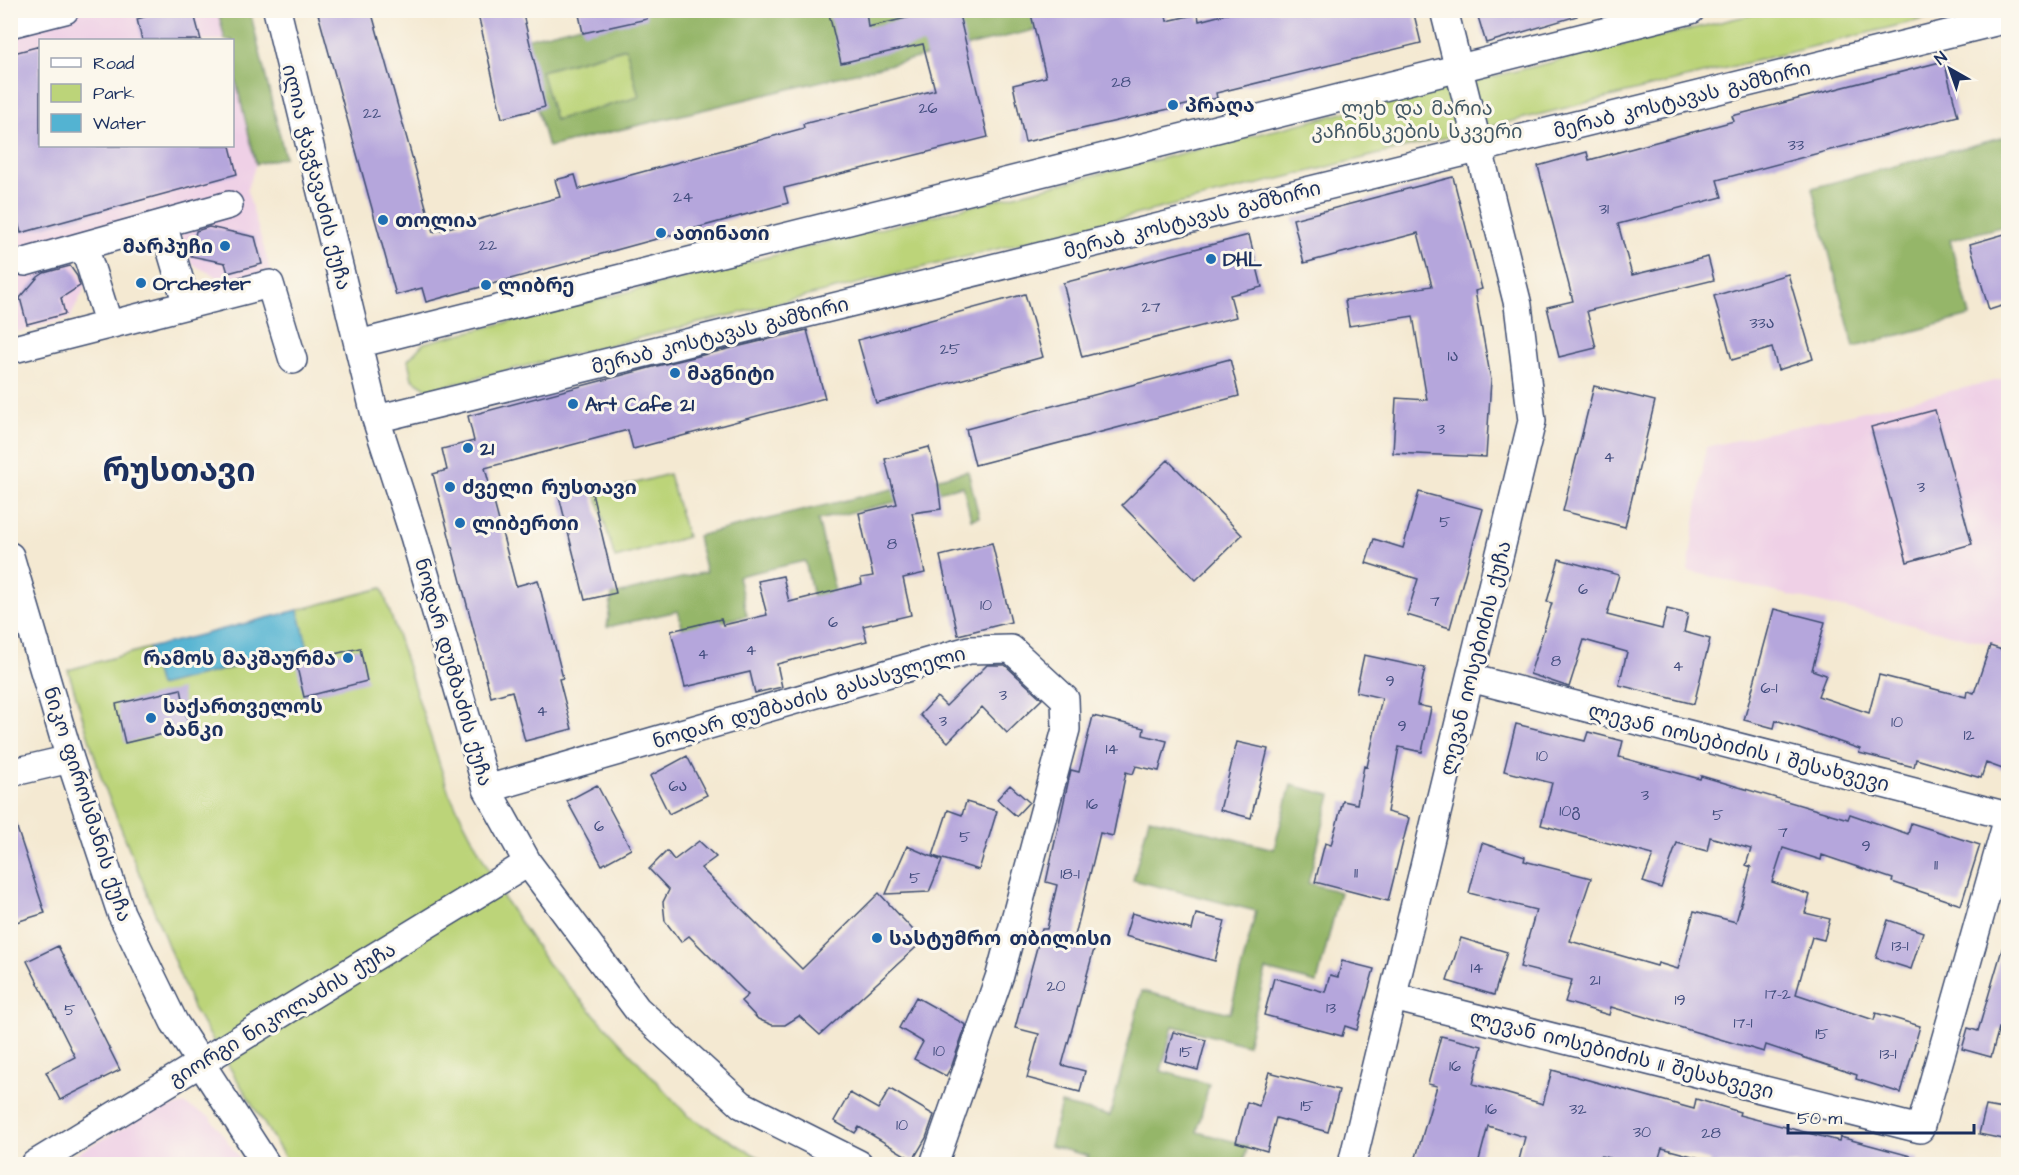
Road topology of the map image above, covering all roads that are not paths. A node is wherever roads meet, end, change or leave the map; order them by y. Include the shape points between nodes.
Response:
1 (65, 10) edge
2 (277, 10) edge
3 (1444, 10) edge
4 (1691, 10) edge
5 (2008, 19) edge
6 (10, 24) edge
7 (1459, 68) junction
8 (1479, 148) junction
9 (229, 205) dead end
10 (163, 224) junction
11 (84, 246) junction
12 (25, 262) dead end
13 (187, 305) junction
14 (109, 325) junction
15 (358, 344) junction
16 (10, 351) edge
17 (293, 360) dead end
18 (376, 419) junction
19 (10, 556) edge
20 (1470, 678) junction
21 (69, 759) junction
22 (10, 773) edge
23 (487, 789) junction
24 (2008, 817) edge
25 (528, 863) junction
26 (1393, 997) junction
27 (201, 1063) junction
28 (1920, 1129) joint
29 (842, 1161) edge
30 (35, 1164) edge
31 (266, 1164) edge
32 (934, 1164) edge
33 (1352, 1164) edge

1 - 6 street
2 - 15 street, ილია ჭავჭავაძის ქუჩა
3 - 7 street, ლევან იოსებიძის ქუჩა
4 - 7 street
5 - 8 street, მერაბ კოსტავას გამზირი
7 - 8 street, ლევან იოსებიძის ქუჩა
7 - 15 street
8 - 18 street, მერაბ კოსტავას გამზირი
8 - 20 street, ლევან იოსებიძის ქუჩა via 1518,305 1532,421
9 - 10 street
10 - 11 street
10 - 13 street
11 - 12 street
11 - 14 street
13 - 14 street
13 - 17 street via 270,284
14 - 16 street
15 - 18 street, ილია ჭავჭავაძის ქუჩა
18 - 23 street, ნოდარ დუმბაძის ქუჩა
19 - 21 street, ნიკო ფიროსმანის ქუჩა
20 - 24 street, ლევან იოსებიძის I შესახვევი
20 - 26 street, ლევან იოსებიძის ქუჩა
21 - 22 street
21 - 27 street, ნიკო ფიროსმანის ქუჩა via 121,913 174,1022
23 - 25 street, ნოდარ დუმბაძის ქუჩა
23 - 32 street, ნოდარ დუმბაძის გასასვლელი via 969,650 1011,649 1065,699 1066,729 1000,975
24 - 28 street, ლევან იოსებიძის I შესახვევი
25 - 27 street, გიორგი ნიკოლაძის ქუჩა
25 - 29 street, ნოდარ დუმბაძის ქუჩა via 637,1009 742,1105
26 - 28 street, ლევან იოსებიძის II შესახვევი
26 - 33 street, ლევან იოსებიძის ქუჩა
27 - 30 street, გიორგი ნიკოლაძის ქუჩა
27 - 31 street, ნიკო ფიროსმანის ქუჩა

